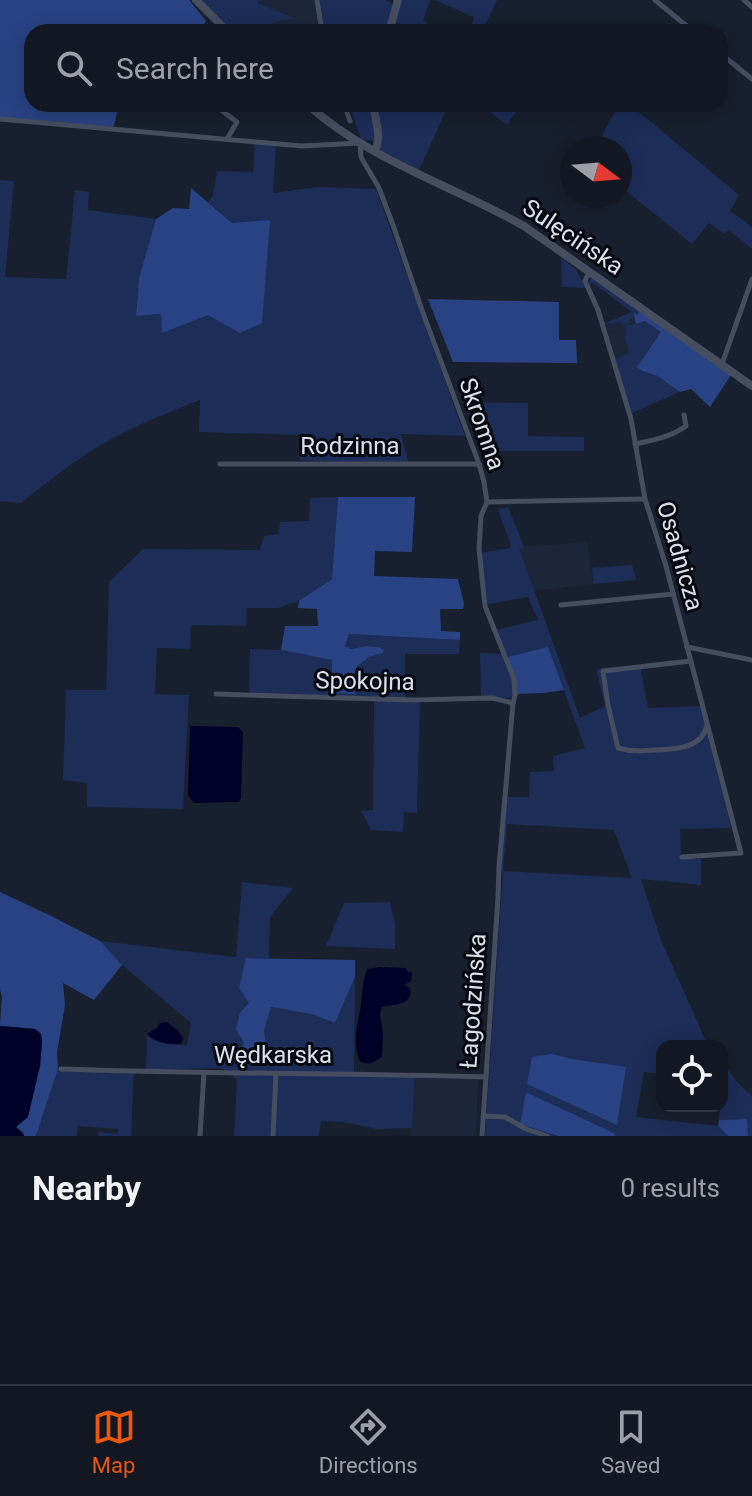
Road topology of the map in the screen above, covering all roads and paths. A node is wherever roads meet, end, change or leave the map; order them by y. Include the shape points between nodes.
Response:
1 (196, 0) edge
2 (317, 0) edge
3 (398, 0) edge
4 (655, 0) edge
5 (744, 0) edge
6 (752, 7) edge
7 (220, 24) edge
8 (321, 24) edge
9 (391, 24) edge
10 (684, 24) edge
11 (728, 60) edge
12 (752, 79) edge
13 (224, 112) edge
14 (316, 112) edge
15 (347, 112) edge
16 (374, 112) edge
17 (0, 119) edge
18 (350, 121) dead end
19 (227, 139) junction
20 (360, 143) junction
21 (375, 151) junction
22 (589, 272) junction
23 (752, 279) edge
24 (722, 364) junction
25 (752, 386) edge
26 (684, 415) dead end
27 (635, 444) junction
28 (220, 464) dead end
29 (479, 464) junction
30 (645, 499) junction
31 (487, 502) junction
32 (673, 594) junction
33 (561, 605) dead end
34 (687, 647) junction
35 (752, 660) edge
36 (691, 661) junction
37 (216, 694) dead end
38 (513, 703) junction
39 (707, 724) junction
40 (682, 857) dead end
41 (499, 868) joint
42 (61, 1069) dead end
43 (204, 1073) junction
44 (276, 1073) junction
45 (486, 1077) junction
46 (483, 1116) junction
47 (200, 1136) edge
48 (273, 1136) edge
49 (482, 1136) edge
50 (547, 1136) edge

1 - 7 street
2 - 8 street
3 - 9 street
4 - 10 street
5 - 6 street
11 - 12 street
13 - 19 street via 237,122
14 - 20 street, Sulęcińska
15 - 18 street
16 - 21 street
17 - 19 street
19 - 20 street via 302,146
20 - 21 street, Sulęcińska
20 - 29 street, Skromna
21 - 22 street, Sulęcińska via 524,226
22 - 24 street, Sulęcińska
22 - 27 street, Osadnicza via 585,281 607,337
23 - 24 street
24 - 25 street, Sulęcińska
26 - 27 street via 686,426 678,432
27 - 30 street, Osadnicza
28 - 29 street, Rodzinna
29 - 31 street, Skromna
30 - 31 street
30 - 32 street, Osadnicza
31 - 38 street, Skromna via 479,549 485,606 514,679
32 - 33 street
32 - 34 street, Osadnicza
34 - 35 street
34 - 36 street, Osadnicza
36 - 39 street, Osadnicza
36 - 39 street via 603,671 618,748 680,749 700,739
37 - 38 street, Spokojna via 492,698
38 - 41 street, Skromna
39 - 40 street, Osadnicza via 741,853
41 - 45 street, Łagodzińska
42 - 43 street, Wędkarska
43 - 44 street, Wędkarska
43 - 47 street
44 - 45 street, Wędkarska
44 - 48 street
45 - 46 street, Łagodzińska
46 - 49 street, Łagodzińska
46 - 50 street via 505,1117

